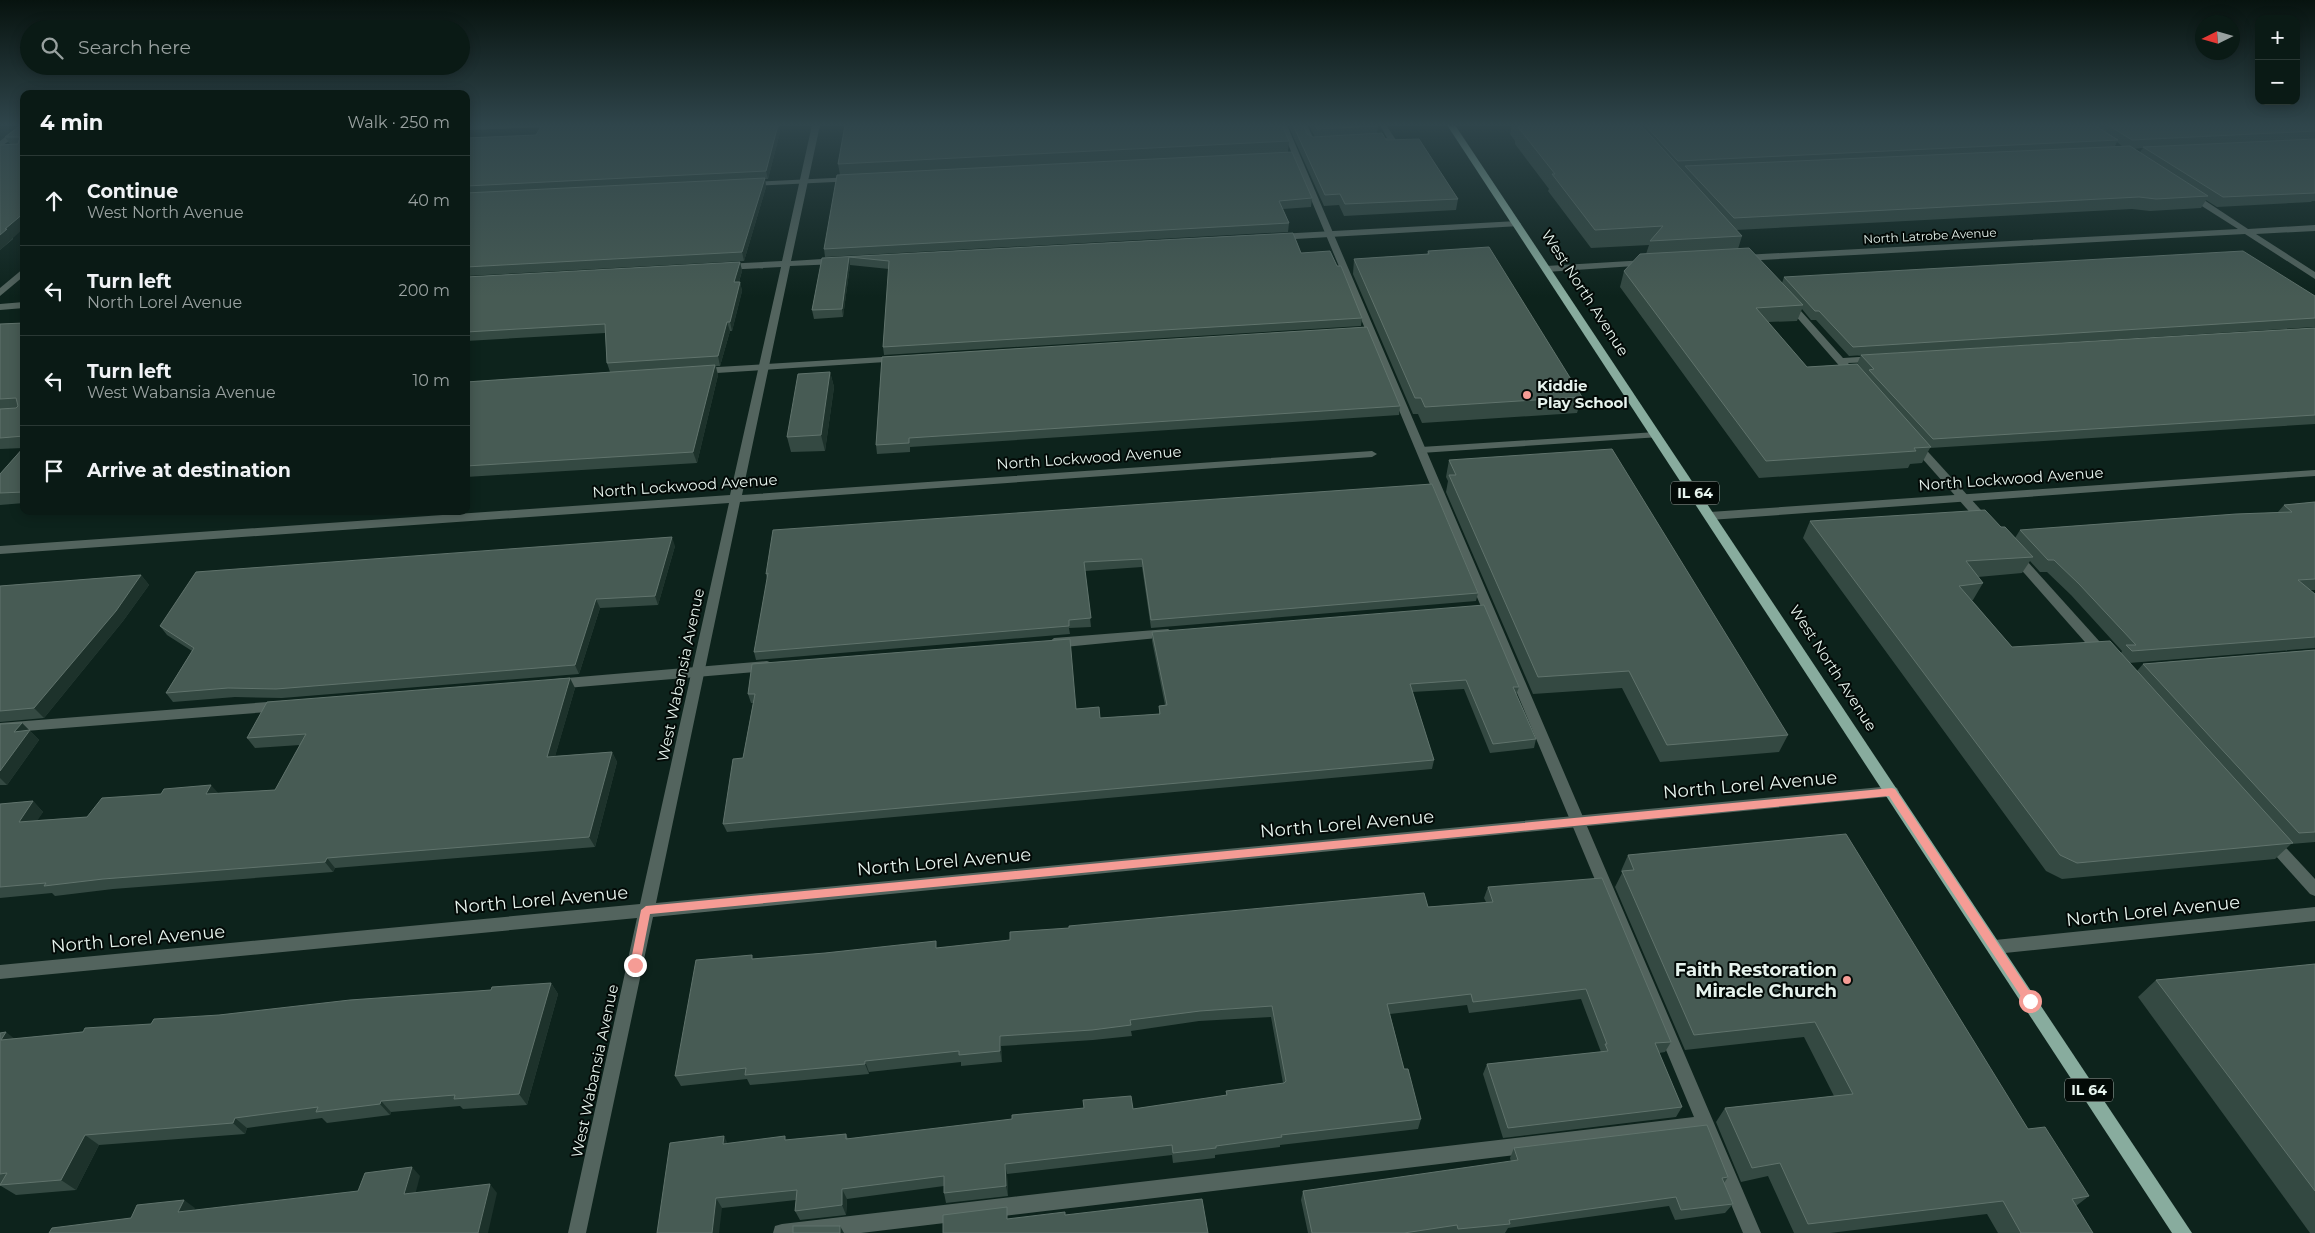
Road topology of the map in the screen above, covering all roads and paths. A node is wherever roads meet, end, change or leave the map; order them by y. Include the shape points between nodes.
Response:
1 (772, 183) edge
2 (804, 183) edge
3 (1308, 183) edge
4 (1490, 183) edge
5 (742, 184) edge
6 (2183, 190) edge
7 (1517, 224) junction
8 (2315, 228) edge
9 (2248, 232) junction
10 (1330, 234) junction
11 (1270, 237) edge
12 (1739, 248) edge
13 (1748, 258) junction
14 (1729, 259) edge
15 (847, 260) edge
16 (1654, 263) edge
17 (786, 264) junction
18 (711, 268) edge
19 (1546, 269) junction
20 (1758, 269) edge
21 (20, 275) edge
22 (2315, 276) edge
23 (0, 293) edge
24 (1782, 296) edge
25 (20, 305) edge
26 (0, 306) edge
27 (1890, 358) edge
28 (907, 359) edge
29 (1840, 361) junction
30 (763, 367) junction
31 (694, 372) edge
32 (1860, 383) edge
33 (1906, 434) edge
34 (1656, 435) junction
35 (1421, 450) junction
36 (1372, 454) dead end
37 (2315, 473) edge
38 (735, 498) junction
39 (1964, 498) junction
40 (1710, 516) junction
41 (1991, 529) edge
42 (2005, 544) edge
43 (0, 550) edge
44 (1180, 632) edge
45 (1041, 644) edge
46 (2111, 662) edge
47 (784, 665) edge
48 (698, 672) junction
49 (545, 684) edge
50 (297, 704) edge
51 (0, 728) edge
52 (1892, 792) junction
53 (1578, 822) junction
54 (2266, 835) edge
55 (2315, 889) edge
56 (646, 910) junction
57 (2315, 914) edge
58 (1995, 947) junction
59 (0, 972) edge
60 (1706, 1124) junction
61 (577, 1233) edge
62 (782, 1233) edge
63 (1752, 1233) edge
64 (2183, 1233) edge

1 - 5 street
2 - 17 street, West Wabansia Avenue
3 - 10 street
4 - 7 main road, West North Avenue / IL 64
6 - 9 street
7 - 10 street
7 - 19 main road, West North Avenue / IL 64
8 - 9 street, North Latrobe Avenue
9 - 13 street, North Latrobe Avenue
9 - 22 street
10 - 11 street
10 - 35 street via 1365,331
12 - 13 street
13 - 14 street, North Latrobe Avenue
13 - 20 street
15 - 17 street
16 - 19 street
17 - 18 street
17 - 30 street, West Wabansia Avenue
19 - 34 main road, West North Avenue / IL 64
21 - 23 street
24 - 29 street
25 - 26 street
27 - 29 street
28 - 30 street
29 - 32 street
30 - 31 street
30 - 38 street, West Wabansia Avenue
33 - 39 street
34 - 35 street
34 - 40 main road, West North Avenue / IL 64
35 - 53 street via 1482,607
36 - 38 street, North Lockwood Avenue
37 - 39 street, North Lockwood Avenue
38 - 43 street, North Lockwood Avenue
38 - 48 street, West Wabansia Avenue
39 - 40 street, North Lockwood Avenue
39 - 41 street
40 - 52 main road, West North Avenue / IL 64
42 - 46 street
44 - 45 street
47 - 48 street
48 - 49 street
48 - 56 street, West Wabansia Avenue
50 - 51 street
52 - 53 street, North Lorel Avenue
52 - 58 main road, West North Avenue / IL 64
53 - 56 street, North Lorel Avenue
53 - 60 street
54 - 55 street
56 - 59 street, North Lorel Avenue
56 - 61 street, West Wabansia Avenue
57 - 58 street, North Lorel Avenue
58 - 64 main road, West North Avenue / IL 64
60 - 62 street
60 - 63 street

